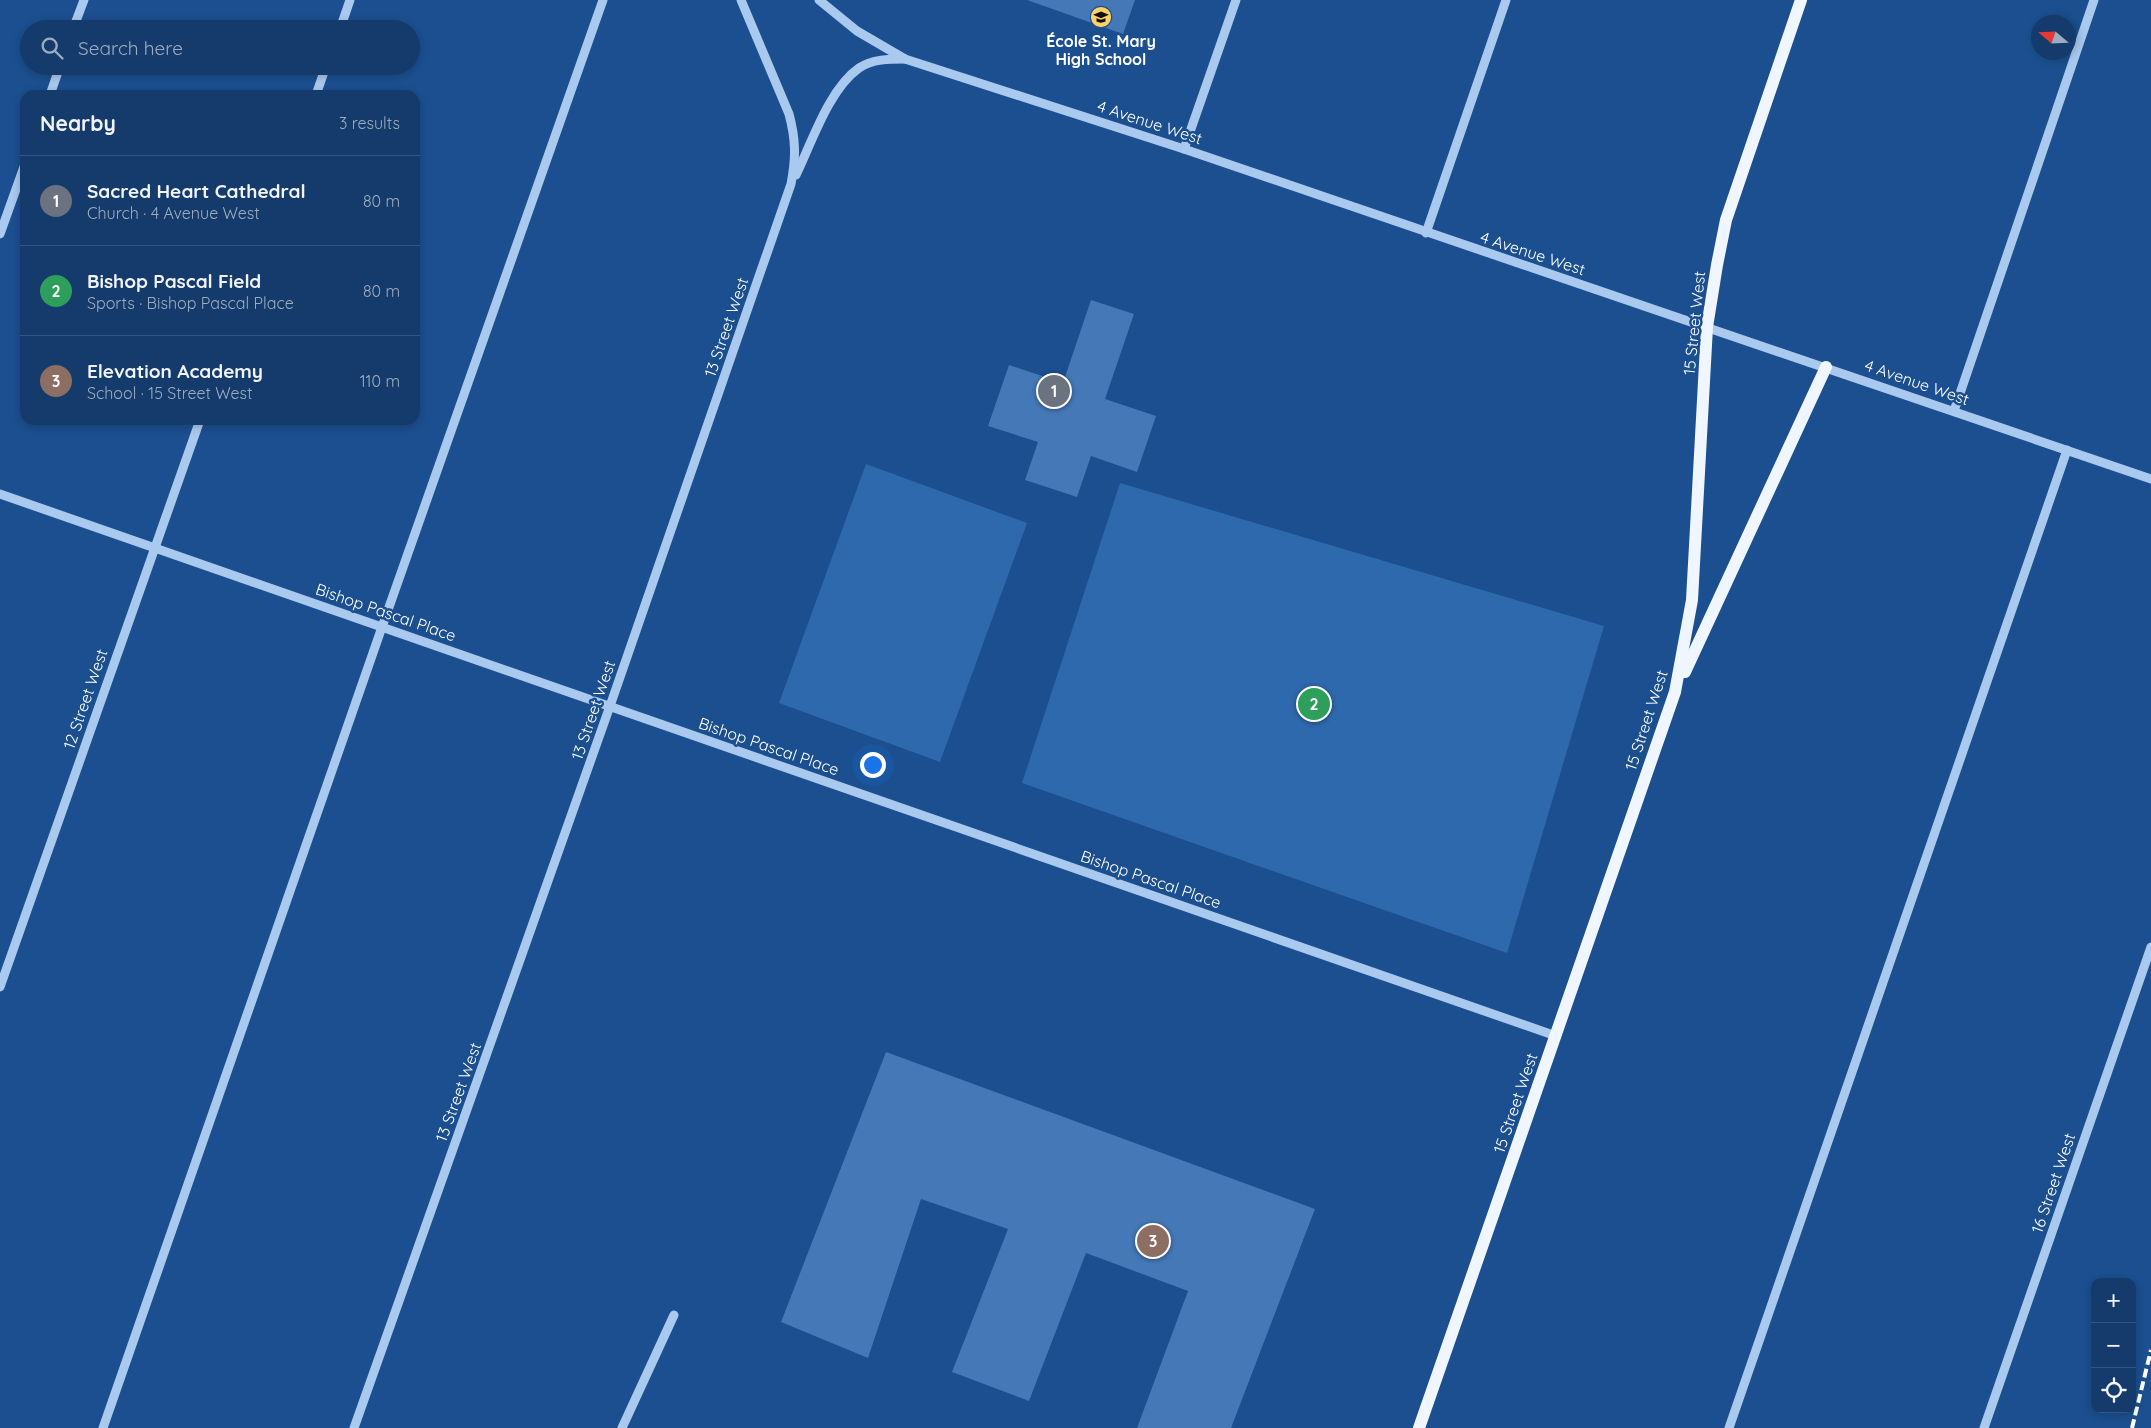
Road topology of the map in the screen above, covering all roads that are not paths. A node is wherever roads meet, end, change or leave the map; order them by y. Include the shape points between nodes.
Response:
1 (84, 0) edge
2 (350, 0) edge
3 (603, 0) edge
4 (741, 0) edge
5 (818, 0) edge
6 (1236, 0) edge
7 (1506, 0) edge
8 (1801, 0) edge
9 (2094, 0) edge
10 (76, 20) edge
11 (343, 20) edge
12 (905, 59) junction
13 (57, 75) edge
14 (323, 75) edge
15 (52, 90) edge
16 (318, 90) edge
17 (1184, 149) junction
18 (20, 178) edge
19 (791, 184) junction
20 (1426, 233) junction
21 (0, 234) edge
22 (1707, 326) junction
23 (1826, 367) junction
24 (1954, 411) junction
25 (198, 425) edge
26 (2067, 450) junction
27 (2151, 479) edge
28 (0, 494) edge
29 (154, 547) junction
30 (382, 627) junction
31 (1675, 692) junction
32 (610, 706) junction
33 (2151, 947) edge
34 (0, 987) edge
35 (1556, 1036) junction
36 (674, 1315) dead end
37 (104, 1428) edge
38 (354, 1428) edge
39 (622, 1428) edge
40 (1419, 1428) edge
41 (1729, 1428) edge
42 (1984, 1428) edge

1 - 10 street
2 - 11 street
3 - 30 street
4 - 19 street, 13 Street West via 789,114 796,159
5 - 12 street, 4 Avenue West via 857,31
6 - 17 street
7 - 20 street
8 - 22 main road, 15 Street West via 1726,220
9 - 24 street
12 - 17 street, 4 Avenue West
12 - 19 street, 4 Avenue West via 874,62 860,68 846,81 834,98
13 - 15 street
14 - 16 street
17 - 20 street, 4 Avenue West
18 - 21 street
19 - 32 street, 13 Street West
20 - 22 street, 4 Avenue West
22 - 23 street, 4 Avenue West
22 - 31 main road, 15 Street West via 1692,600
23 - 24 street, 4 Avenue West
23 - 31 main road
24 - 26 street, 4 Avenue West
25 - 29 street, 12 Street West
26 - 27 street, 4 Avenue West
26 - 41 street
28 - 29 street, Bishop Pascal Place
29 - 30 street, Bishop Pascal Place
29 - 34 street, 12 Street West
30 - 32 street, Bishop Pascal Place
30 - 37 street
31 - 35 main road, 15 Street West
32 - 35 street, Bishop Pascal Place
32 - 38 street, 13 Street West
33 - 42 street, 16 Street West
35 - 40 main road, 15 Street West
36 - 39 street

